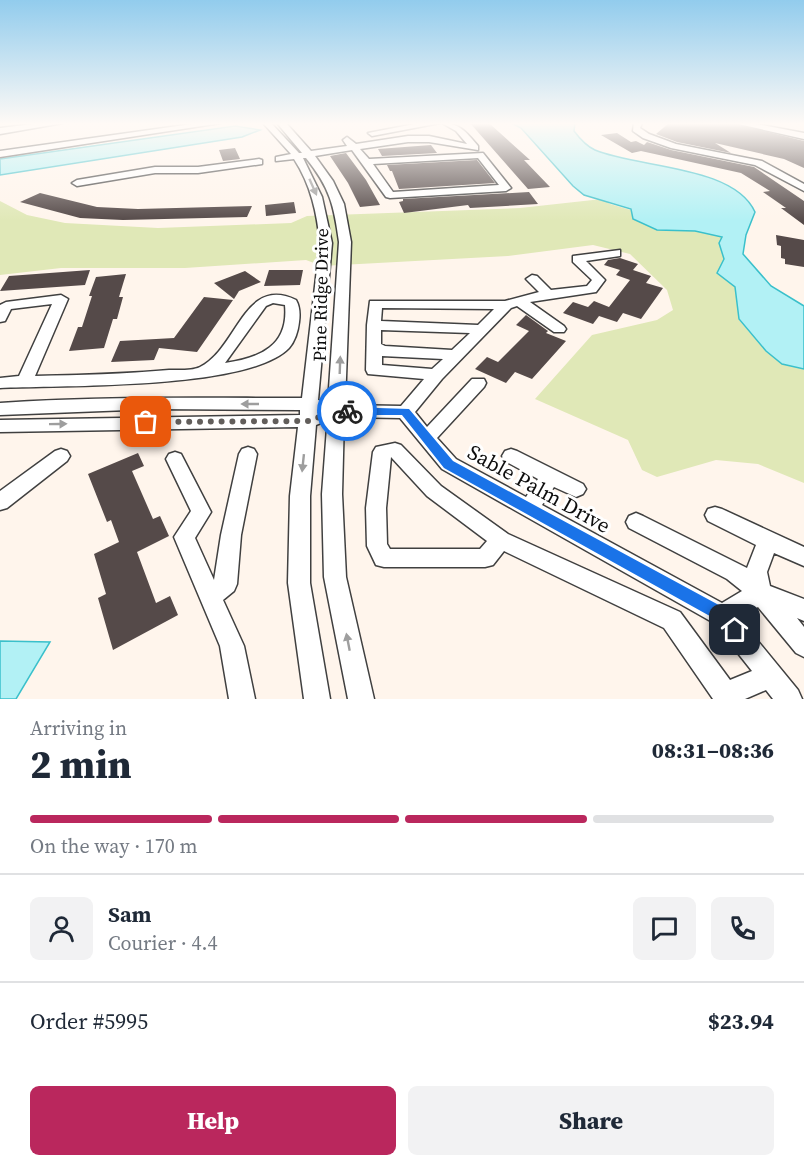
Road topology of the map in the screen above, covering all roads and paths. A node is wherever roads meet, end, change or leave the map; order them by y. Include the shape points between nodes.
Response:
1 (295, 156) edge
2 (304, 156) edge
3 (305, 156) edge
4 (363, 156) edge
5 (437, 156) edge
6 (480, 156) edge
7 (727, 156) edge
8 (367, 162) junction
9 (77, 183) dead end
10 (804, 188) edge
11 (616, 253) dead end
12 (532, 279) dead end
13 (548, 294) junction
14 (512, 303) junction
15 (0, 318) edge
16 (374, 325) junction
17 (482, 329) junction
18 (559, 329) dead end
19 (374, 345) junction
20 (456, 355) junction
21 (205, 371) junction
22 (436, 375) junction
23 (25, 381) junction
24 (0, 383) edge
25 (478, 383) dead end
26 (0, 409) edge
27 (338, 411) junction
28 (405, 412) junction
29 (308, 413) junction
30 (0, 426) edge
31 (427, 438) junction
32 (248, 454) dead end
33 (61, 456) dead end
34 (511, 456) dead end
35 (175, 459) dead end
36 (550, 477) junction
37 (576, 489) dead end
38 (0, 502) edge
39 (529, 508) junction
40 (715, 515) dead end
41 (636, 522) dead end
42 (501, 540) junction
43 (768, 541) junction
44 (804, 557) edge
45 (761, 593) junction
46 (210, 596) junction
47 (804, 610) edge
48 (723, 615) junction
49 (804, 645) edge
50 (771, 676) junction
51 (726, 697) edge
52 (242, 699) edge
53 (317, 699) edge
54 (361, 699) edge
55 (789, 699) edge

1 - 9 street via 198,170 155,170
2 -> 29 street, Pine Ridge Drive via 322,208 326,243
27 -> 3 street, Pine Ridge Drive via 345,242 340,206 323,173
4 - 8 street
5 - 8 street
6 - 8 street via 506,188 390,195
7 - 10 street via 772,168
11 - 13 street via 577,259 598,280 591,289
12 - 13 street
13 - 14 street
14 - 16 street via 375,304
14 - 17 street
14 - 18 street
15 - 23 street via 6,306 60,299
16 - 17 street
16 - 19 street
17 - 20 street
19 - 20 street via 381,351
19 - 22 street via 374,370
20 - 22 street
21 - 21 street via 223,357 261,303 270,299 291,303 289,333 281,347 259,360
21 - 23 street via 166,377
22 - 28 street
23 - 24 street
25 - 31 street
29 -> 26 street via 155,403
27 - 28 street
27 - 29 street
54 -> 27 street, Pine Ridge Drive via 335,577 332,494
28 - 31 street, Sable Palm Drive
30 -> 29 street
29 -> 53 street, Pine Ridge Drive via 300,496 299,583
31 - 39 street, Sable Palm Drive via 448,464
32 - 46 street via 231,535 226,584
33 - 38 street
34 - 36 street
35 - 46 street via 201,512 184,537
36 - 37 street
36 - 39 street
39 - 48 street, Sable Palm Drive
40 - 43 street
41 - 45 street via 735,572
42 - 42 street via 485,558 384,558 376,537 382,452 395,450 434,491
42 - 51 street via 672,620
43 - 44 street
43 - 45 street via 756,572
45 - 47 street
45 - 48 street
45 - 49 street
46 - 52 street via 232,646
48 - 50 street, Sable Palm Drive
50 - 51 street
50 - 55 street, Sable Palm Drive

